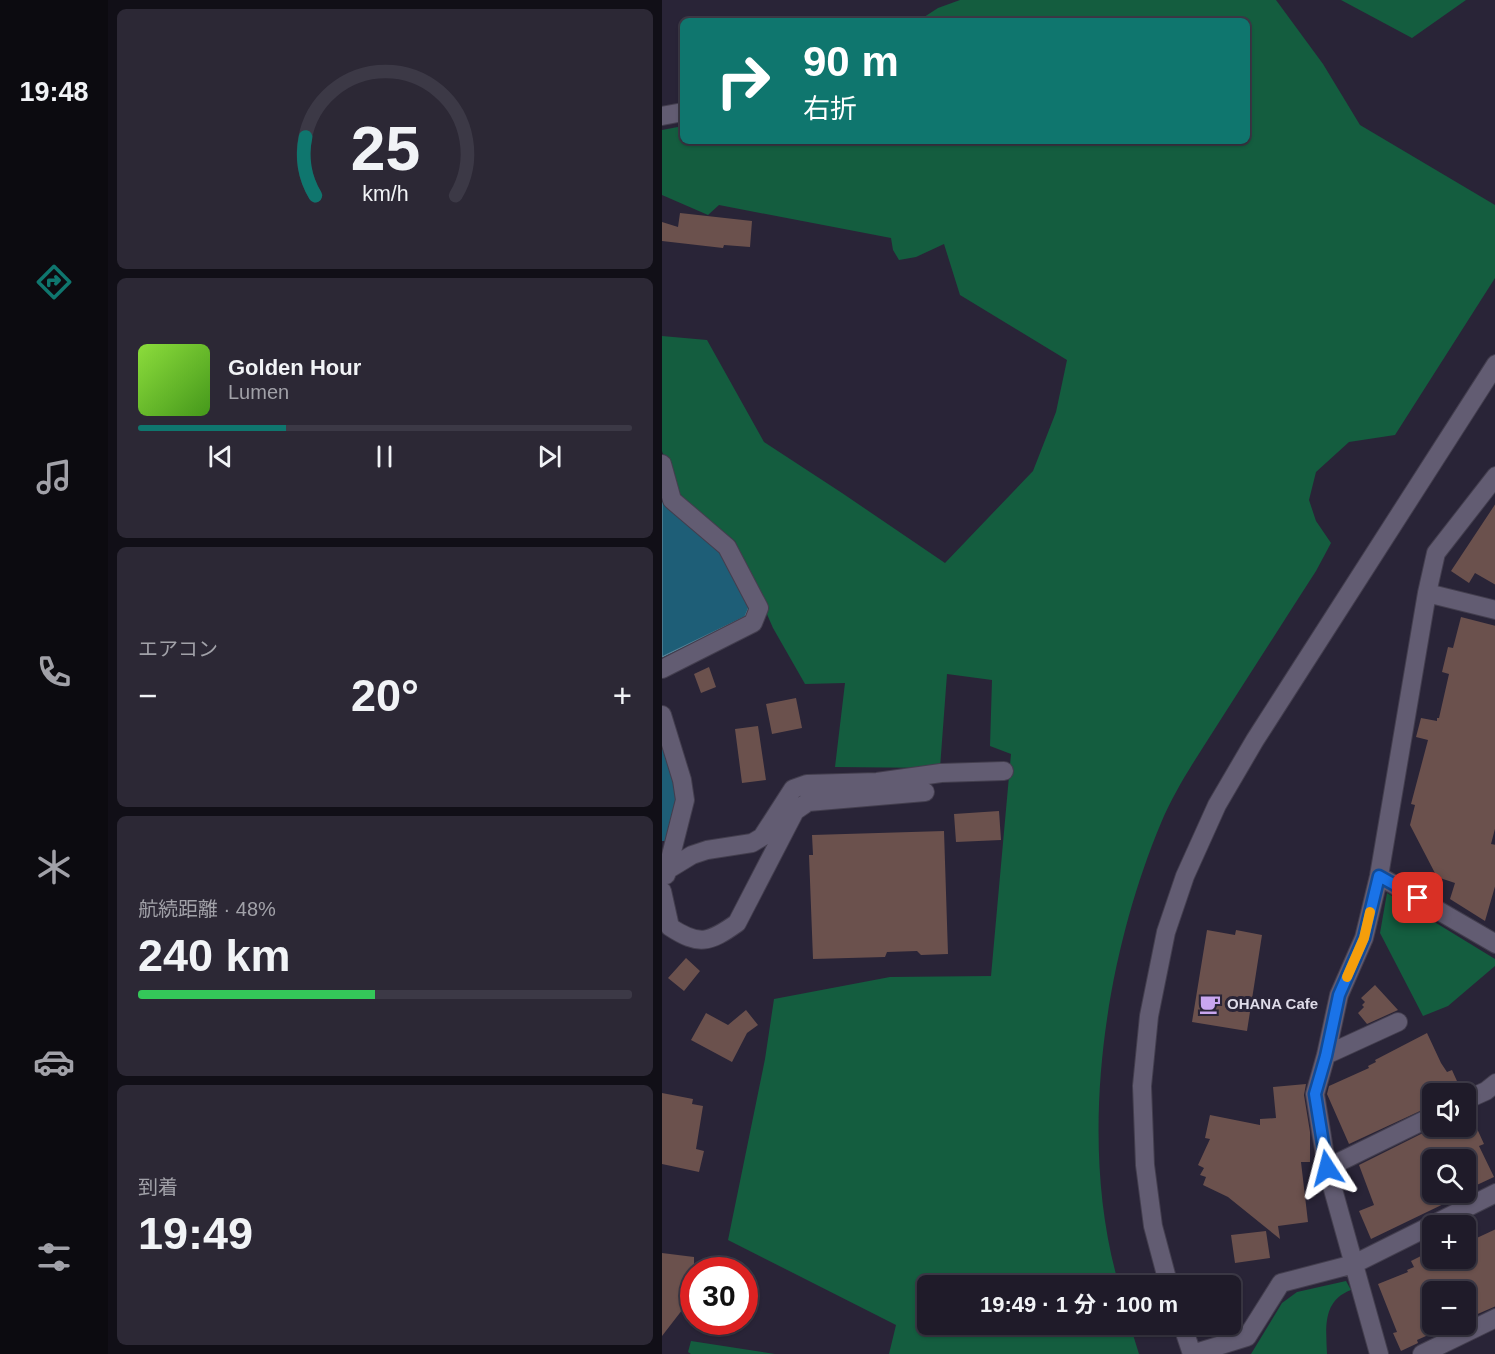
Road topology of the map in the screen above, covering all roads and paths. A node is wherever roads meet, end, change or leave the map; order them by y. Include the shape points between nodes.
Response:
1 (680, 113) edge
2 (662, 116) edge
3 (1496, 364) edge
4 (662, 464) edge
5 (1496, 476) edge
6 (1427, 593) junction
7 (1496, 610) edge
8 (662, 669) edge
9 (662, 715) edge
10 (1004, 771) dead end
11 (925, 792) dead end
12 (1379, 876) junction
13 (666, 877) edge
14 (662, 891) edge
15 (1496, 944) edge
16 (1398, 1022) dead end
17 (1326, 1056) junction
18 (1496, 1083) edge
19 (1476, 1096) edge
20 (1422, 1121) edge
21 (1327, 1168) junction
22 (1496, 1193) edge
23 (1354, 1264) junction
24 (1166, 1275) edge
25 (1496, 1318) edge
26 (1186, 1335) edge
27 (1192, 1354) edge
28 (1379, 1354) edge
29 (1422, 1354) edge

1 - 2 street
3 - 24 street via 1255,740 1217,805 1185,876 1166,932 1151,1005 1142,1086 1151,1215
4 - 8 street via 672,500 727,547 759,608 753,623
5 - 6 street via 1436,553
6 - 7 street
6 - 12 street
9 - 13 street via 685,800
10 - 13 street via 807,784 793,789 762,837 752,843 692,855
11 - 14 street via 808,802 795,811 737,923 707,940 687,938 670,927
12 - 15 street
12 - 17 street via 1364,938 1339,995
16 - 17 street
17 - 21 street via 1315,1094
18 - 19 street
20 - 21 street
21 - 23 street
22 - 23 street
23 - 27 street via 1281,1283 1247,1337
23 - 28 street
25 - 29 street
26 - 27 street

